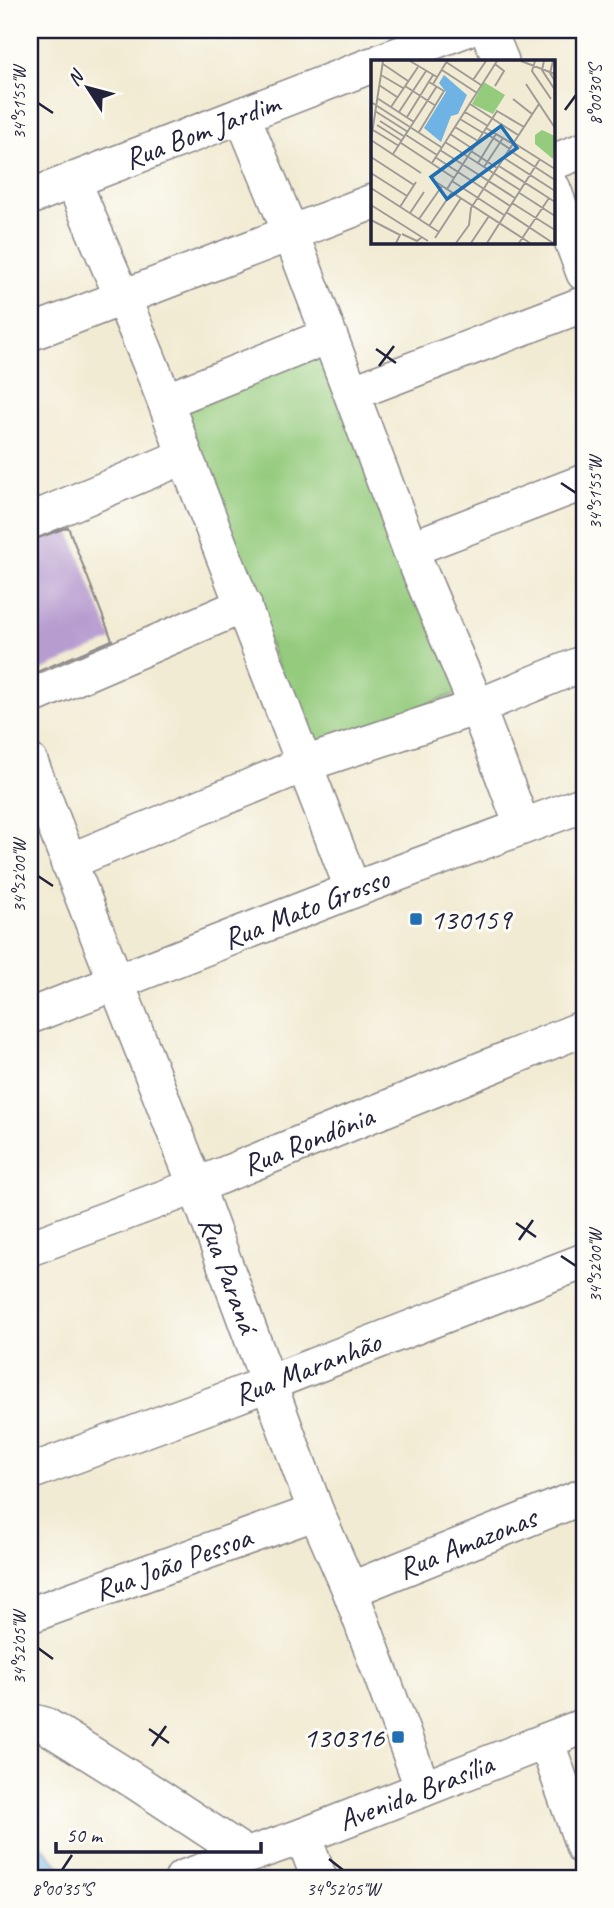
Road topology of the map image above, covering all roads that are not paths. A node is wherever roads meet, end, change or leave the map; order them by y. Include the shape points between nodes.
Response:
1 (464, 30) edge
2 (488, 30) edge
3 (385, 60) edge
4 (501, 60) edge
5 (371, 66) edge
6 (242, 115) junction
7 (584, 150) edge
8 (554, 162) edge
9 (73, 180) junction
10 (554, 192) edge
11 (30, 197) edge
12 (371, 203) edge
13 (291, 234) junction
14 (584, 273) edge
15 (121, 298) junction
16 (584, 304) edge
17 (30, 333) edge
18 (328, 336) junction
19 (352, 393) junction
20 (166, 401) junction
21 (185, 456) junction
22 (584, 482) edge
23 (30, 521) edge
24 (410, 548) junction
25 (244, 605) junction
26 (584, 663) edge
27 (30, 697) edge
28 (477, 707) junction
29 (305, 764) junction
30 (34, 785) edge
31 (584, 804) edge
32 (522, 825) junction
33 (68, 862) junction
34 (352, 890) junction
35 (115, 983) junction
36 (30, 1016) edge
37 (584, 1028) edge
38 (196, 1186) junction
39 (30, 1248) edge
40 (584, 1261) edge
41 (268, 1383) junction
42 (30, 1472) edge
43 (584, 1496) edge
44 (316, 1512) junction
45 (350, 1590) junction
46 (30, 1615) edge
47 (30, 1721) edge
48 (584, 1726) edge
49 (546, 1741) junction
50 (423, 1789) junction
51 (303, 1836) junction
52 (584, 1848) edge
53 (245, 1854) junction
54 (183, 1878) edge
55 (319, 1878) edge

1 - 3 street
2 - 4 street
5 - 6 street, Rua Bom Jardim
6 - 9 street, Rua Bom Jardim
6 - 13 street
7 - 8 street
9 - 11 street, Rua Bom Jardim
9 - 15 street
10 - 14 street
12 - 13 street
13 - 15 street
13 - 18 street
15 - 17 street
15 - 20 street
16 - 19 street
18 - 19 street
18 - 20 street
19 - 24 street
20 - 21 street
21 - 23 street
21 - 25 street
22 - 24 street
24 - 28 street
25 - 27 street
25 - 29 street
26 - 28 street
28 - 29 street
28 - 32 street
29 - 33 street
29 - 34 street
30 - 33 street, Rua Paraná
31 - 32 street, Rua Mato Grosso
32 - 34 street, Rua Mato Grosso
33 - 35 street, Rua Paraná
34 - 35 street, Rua Mato Grosso
35 - 36 street, Rua Mato Grosso
35 - 38 street, Rua Paraná
37 - 38 street, Rua Rondônia
38 - 39 street, Rua Rondônia
38 - 41 street, Rua Paraná
40 - 41 street, Rua Maranhão
41 - 42 street, Rua Maranhão
41 - 44 street, Rua Paraná
43 - 45 street, Rua Amazonas
44 - 45 street, Rua Paraná
44 - 46 street, Rua João Pessoa
45 - 50 street, Rua Paraná
47 - 53 street via 136,1782
48 - 49 street, Avenida Brasília
49 - 50 street, Avenida Brasília
49 - 52 street
50 - 51 street, Avenida Brasília
51 - 53 street, Avenida Brasília
51 - 55 street
53 - 54 street, Avenida Brasília

